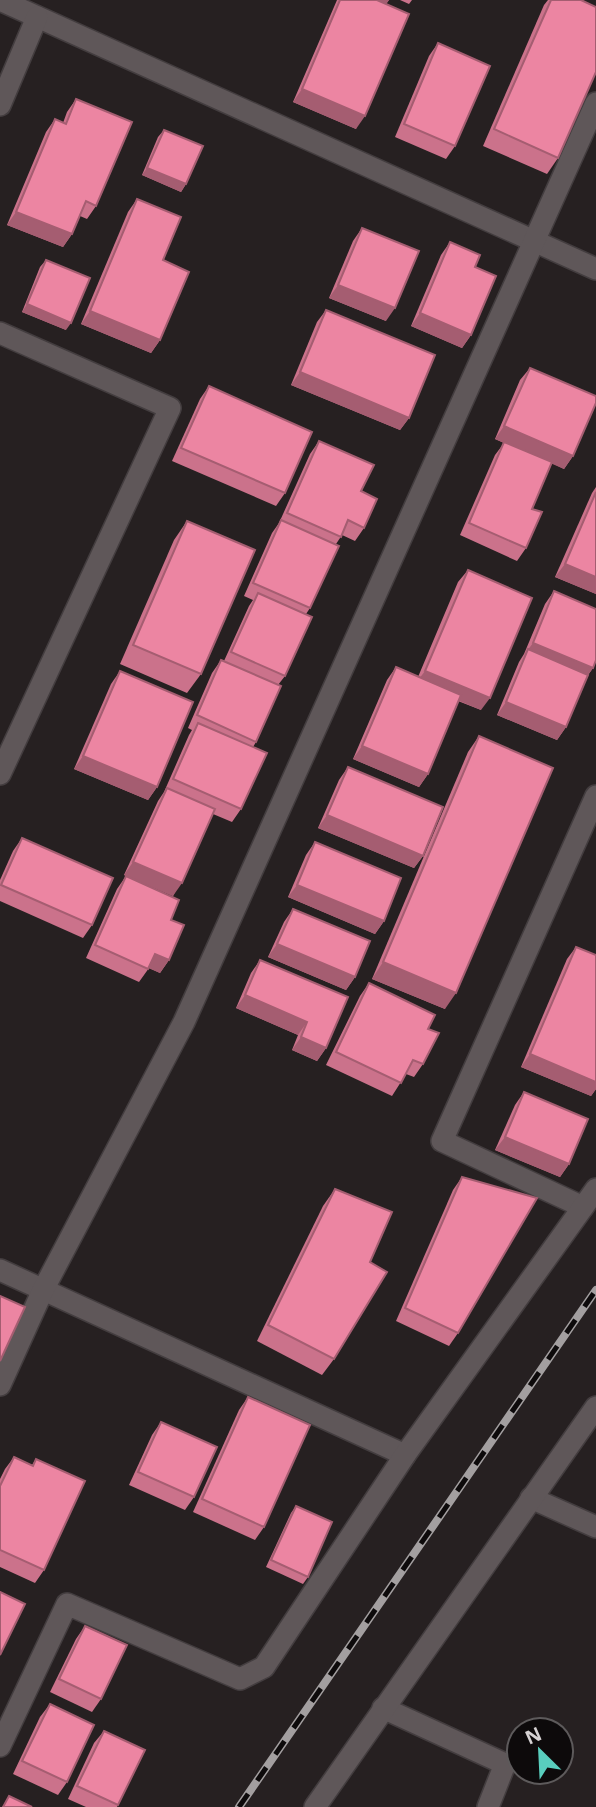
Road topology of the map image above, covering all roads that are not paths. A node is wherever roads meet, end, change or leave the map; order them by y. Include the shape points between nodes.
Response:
1 (0, 0) edge
2 (37, 17) junction
3 (596, 103) edge
4 (0, 106) edge
5 (533, 241) junction
6 (596, 269) edge
7 (0, 333) edge
8 (0, 774) edge
9 (596, 796) edge
10 (596, 1189) edge
11 (583, 1207) junction
12 (0, 1270) edge
13 (43, 1290) junction
14 (0, 1385) edge
15 (596, 1407) edge
16 (405, 1455) junction
17 (531, 1498) junction
18 (596, 1527) edge
19 (383, 1708) junction
20 (0, 1746) edge
21 (315, 1807) edge
22 (488, 1807) edge

1 - 2 street
2 - 4 street
2 - 5 street
3 - 5 street
5 - 6 street
5 - 13 street via 184,1022
7 - 8 street via 170,408
9 - 11 street via 442,1140
10 - 11 street
11 - 16 street
12 - 13 street
13 - 14 street
13 - 16 street
15 - 17 street
16 - 20 street via 264,1667 240,1679 67,1604
17 - 18 street
17 - 19 street
19 - 21 street
19 - 22 street via 505,1764

